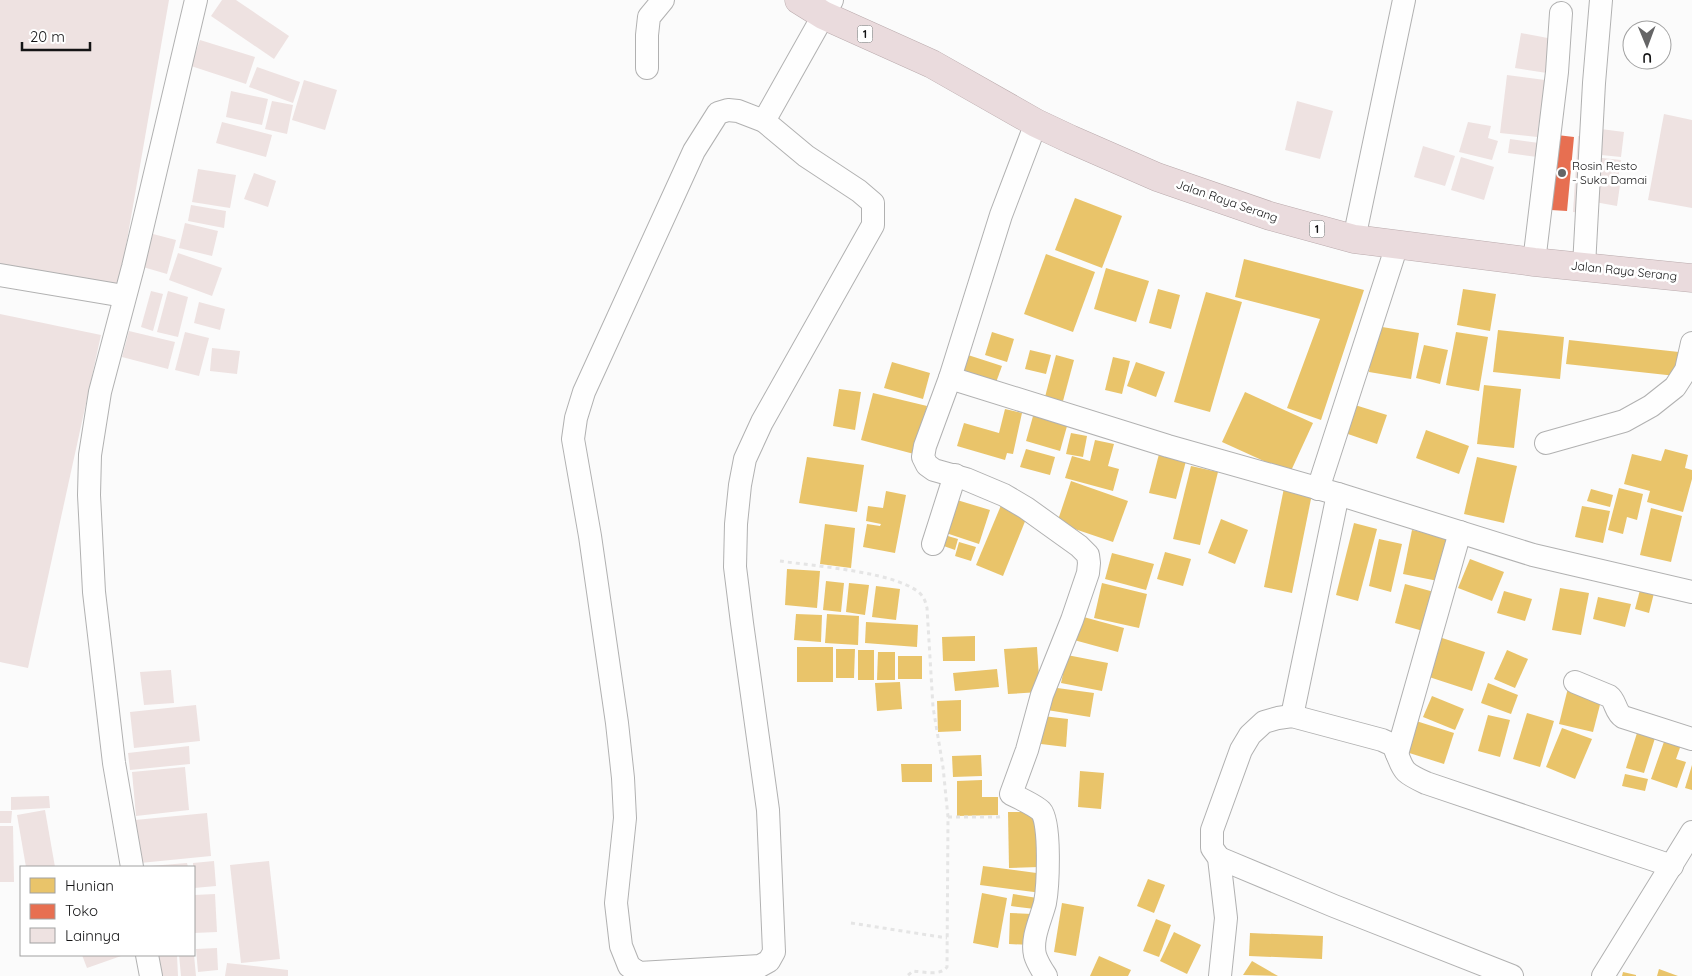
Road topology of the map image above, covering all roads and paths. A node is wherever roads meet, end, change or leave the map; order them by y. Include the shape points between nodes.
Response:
1 (196, 0) edge
2 (663, 0) edge
3 (799, 0) edge
4 (1404, 0) edge
5 (1601, 0) edge
6 (827, 8) edge
7 (1561, 13) dead end
8 (647, 68) dead end
9 (764, 121) junction
10 (1036, 123) junction
11 (1354, 239) junction
12 (1397, 245) junction
13 (1534, 262) junction
14 (1584, 266) junction
15 (0, 275) edge
16 (1692, 278) edge
17 (124, 296) junction
18 (1692, 343) edge
19 (950, 378) junction
20 (1546, 442) dead end
21 (955, 475) junction
22 (1328, 491) junction
23 (1460, 532) junction
24 (933, 544) dead end
25 (780, 561) dead end
26 (1692, 592) edge
27 (1575, 682) dead end
28 (1292, 716) junction
29 (1692, 739) edge
30 (1397, 754) junction
31 (1011, 794) junction
32 (948, 817) junction
33 (1692, 832) edge
34 (1219, 858) junction
35 (132, 866) edge
36 (1672, 866) junction
37 (851, 923) dead end
38 (947, 938) junction
39 (147, 956) edge
40 (151, 976) edge
41 (907, 976) edge
42 (1046, 976) edge
43 (1220, 976) edge
44 (1512, 976) edge
45 (1603, 976) edge

1 - 17 street
2 - 8 street via 650,17
3 - 6 highway, Jalan Raya Serang / 1
4 - 11 street
5 - 14 street
6 - 9 street
6 - 10 highway, Jalan Raya Serang / 1
7 - 13 street
9 - 9 street via 738,111 718,113 694,151 584,392 576,418 573,439 590,536 623,778 625,818 616,903 621,946 629,966 639,973 760,966 769,961 774,952 768,810 736,567 740,485 745,459 762,422 873,225 874,213 873,203 859,191 806,156
10 - 11 highway, Jalan Raya Serang / 1 via 1158,177 1270,216
10 - 19 street via 1001,215
11 - 12 highway, Jalan Raya Serang / 1
12 - 13 highway, Jalan Raya Serang / 1
12 - 22 street
13 - 14 highway, Jalan Raya Serang / 1
14 - 16 highway, Jalan Raya Serang / 1
15 - 17 street
17 - 35 street via 100,392 90,454 89,495 94,592 114,763
18 - 20 street via 1686,370 1675,387 1651,406 1624,421
19 - 21 street via 923,457 934,470
19 - 22 street via 1168,446
21 - 24 street
21 - 31 street via 1004,495 1026,508 1088,555 1088,574 1042,695
22 - 23 street
22 - 28 street
23 - 26 street via 1533,555
23 - 30 street
25 - 32 path via 850,570 894,580 923,596 928,608 933,707
27 - 29 street via 1609,696 1623,716
28 - 30 street via 1382,740 1393,745
28 - 34 street via 1264,722 1250,735 1241,750 1212,830 1212,848
30 - 36 street via 1405,772 1426,783
31 - 32 path via 1003,817
31 - 42 street via 1041,810 1046,819 1045,900 1035,942 1035,955
32 - 38 path
33 - 36 street
34 - 43 street via 1226,918
34 - 44 street
36 - 45 street
37 - 38 path
38 - 41 path via 947,967 944,972 913,971
39 - 40 street

